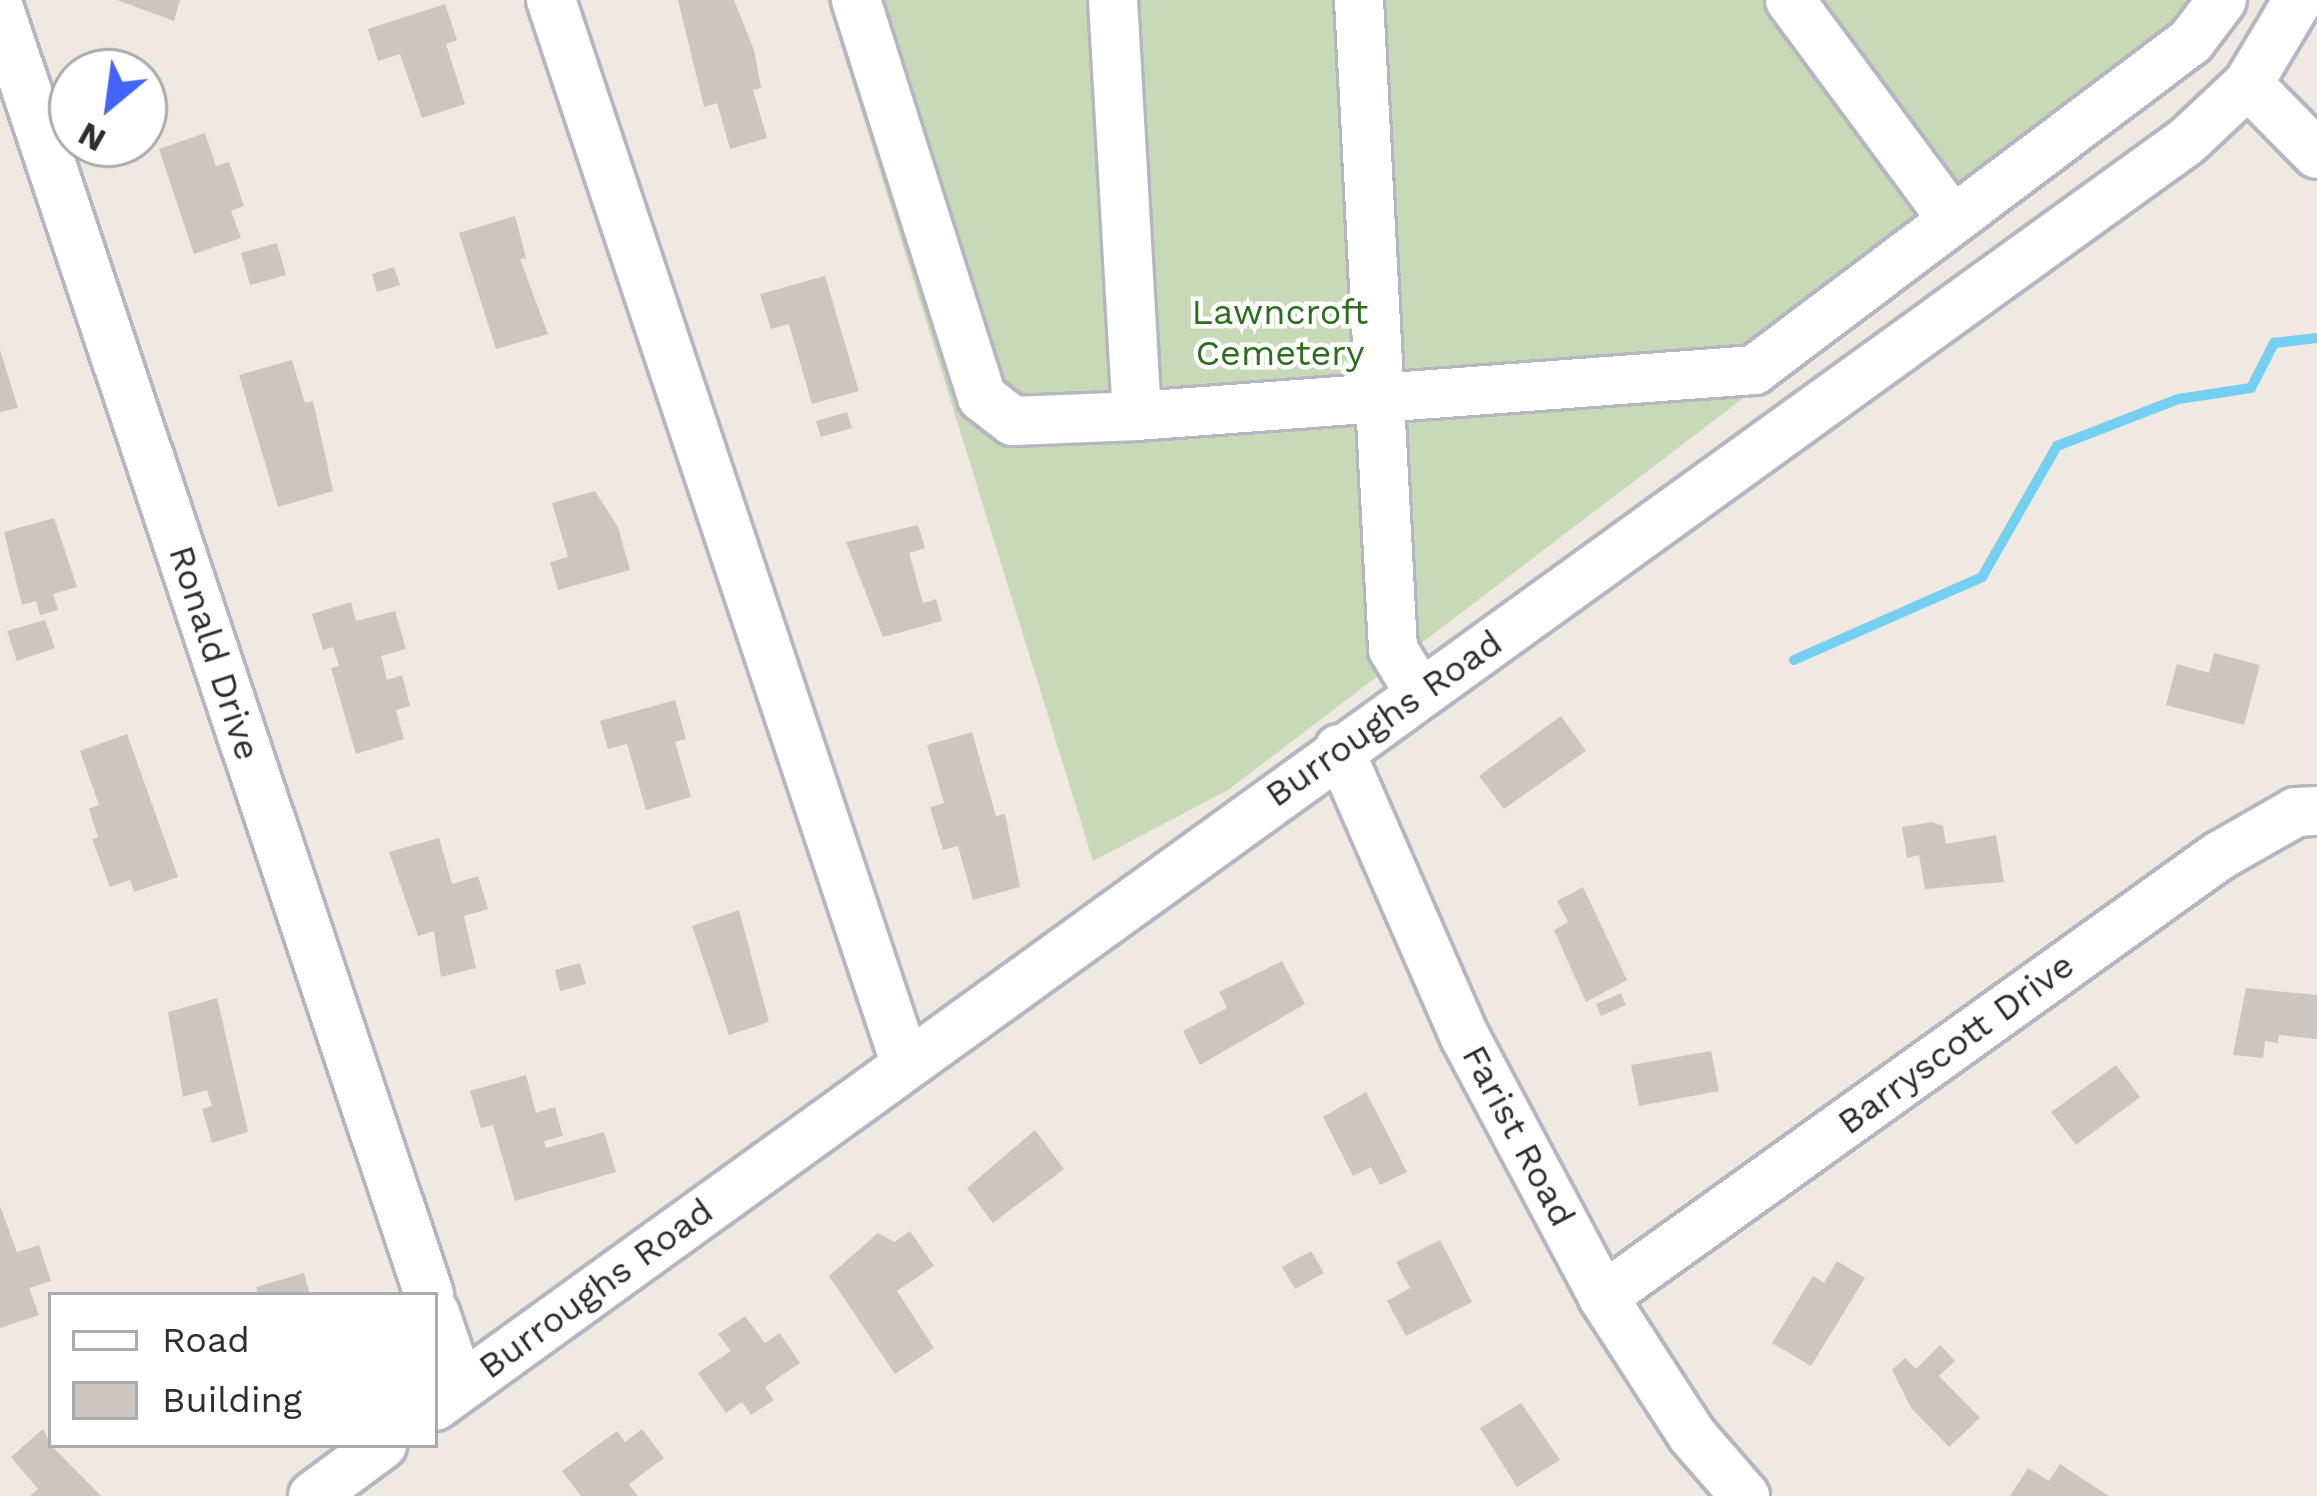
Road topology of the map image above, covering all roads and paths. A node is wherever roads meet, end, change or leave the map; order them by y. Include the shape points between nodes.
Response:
1 (550, 0) edge
2 (856, 0) edge
3 (1113, 0) edge
4 (1359, 0) edge
5 (1790, 0) edge
6 (2222, 0) edge
7 (2298, 0) edge
8 (0, 11) edge
9 (2248, 84) junction
10 (2317, 154) edge
11 (1952, 219) junction
12 (1380, 399) junction
13 (1137, 416) junction
14 (1420, 694) junction
15 (1339, 749) junction
16 (2317, 811) edge
17 (906, 1065) junction
18 (428, 1292) edge
19 (1604, 1297) junction
20 (438, 1334) edge
21 (447, 1396) edge
22 (378, 1448) edge
23 (313, 1496) edge
24 (1745, 1496) edge

1 - 17 street
2 - 13 street via 982,398 1013,421
3 - 13 street
4 - 12 street
5 - 11 street
6 - 11 street via 2191,41
7 - 9 street, Burroughs Road
8 - 18 street, Ronald Drive
9 - 10 street
9 - 14 street, Burroughs Road via 2187,141
11 - 12 street via 1754,370
12 - 13 street
12 - 14 street via 1394,649
14 - 15 street, Burroughs Road
15 - 17 street, Burroughs Road
15 - 19 street, Farist Road via 1465,1037
16 - 19 street, Barryscott Drive via 2296,812 2219,856
17 - 21 street, Burroughs Road
19 - 24 street, Farist Road via 1692,1435
20 - 21 street
22 - 23 street

